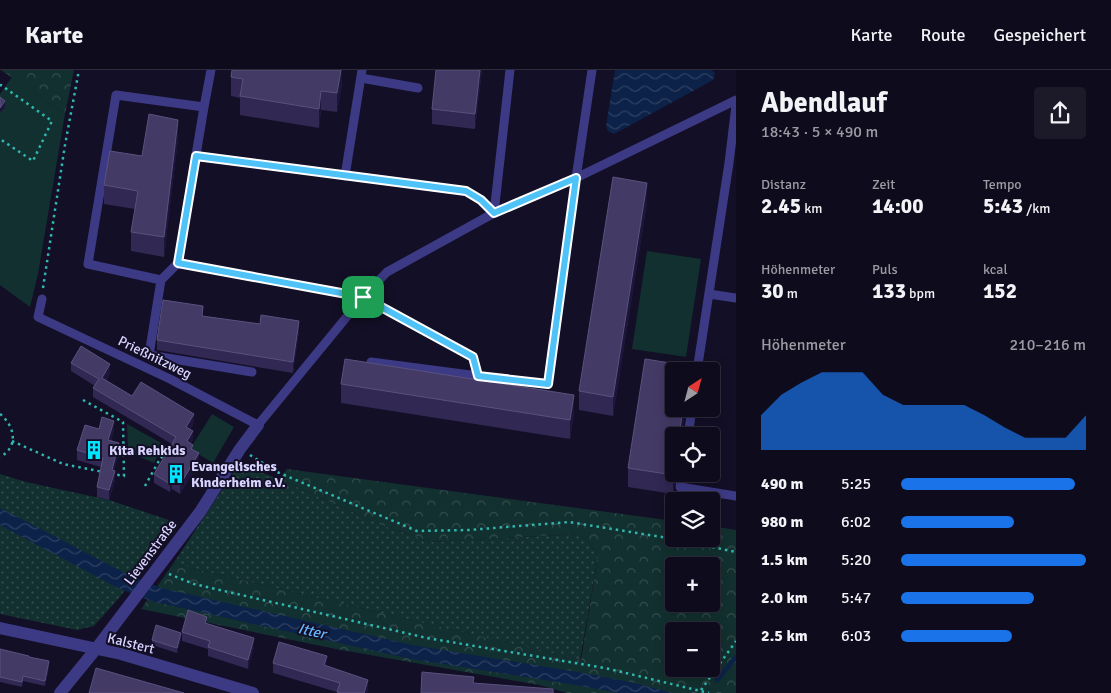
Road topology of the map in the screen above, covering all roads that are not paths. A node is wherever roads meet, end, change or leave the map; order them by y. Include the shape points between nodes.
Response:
1 (211, 70) edge
2 (510, 70) edge
3 (592, 70) edge
4 (361, 74) edge
5 (418, 88) dead end
6 (736, 100) edge
7 (736, 104) edge
8 (204, 107) junction
9 (196, 156) junction
10 (733, 164) edge
11 (346, 176) junction
12 (576, 178) junction
13 (494, 213) junction
14 (178, 263) junction
15 (161, 280) junction
16 (709, 294) junction
17 (363, 297) junction
18 (736, 298) edge
19 (42, 299) road end
20 (371, 362) edge
21 (699, 362) edge
22 (252, 372) dead end
23 (478, 376) junction
24 (258, 425) junction
25 (681, 482) edge
26 (736, 496) edge
27 (0, 628) edge
28 (96, 649) junction
29 (60, 693) edge
30 (253, 693) edge

1 - 8 lane
2 - 13 lane
3 - 12 lane
4 - 5 lane
4 - 11 lane
6 - 12 lane
7 - 10 lane
8 - 9 lane
8 - 15 lane via 116,95 88,264
9 - 11 lane
9 - 14 lane
10 - 16 lane
11 - 13 lane via 466,191
12 - 13 lane
12 - 23 lane via 548,384
13 - 17 lane via 387,272
14 - 15 lane
14 - 17 lane
15 - 22 lane via 149,355
16 - 18 lane
16 - 21 lane
17 - 23 lane via 473,357
17 - 24 lane
19 - 24 lane, Prießnitzweg via 38,317
20 - 23 lane
24 - 28 street, Lievenstraße via 200,512
25 - 26 lane via 680,487
27 - 28 street, Kalstert
28 - 29 street, Lievenstraße
28 - 30 street, Kalstert

